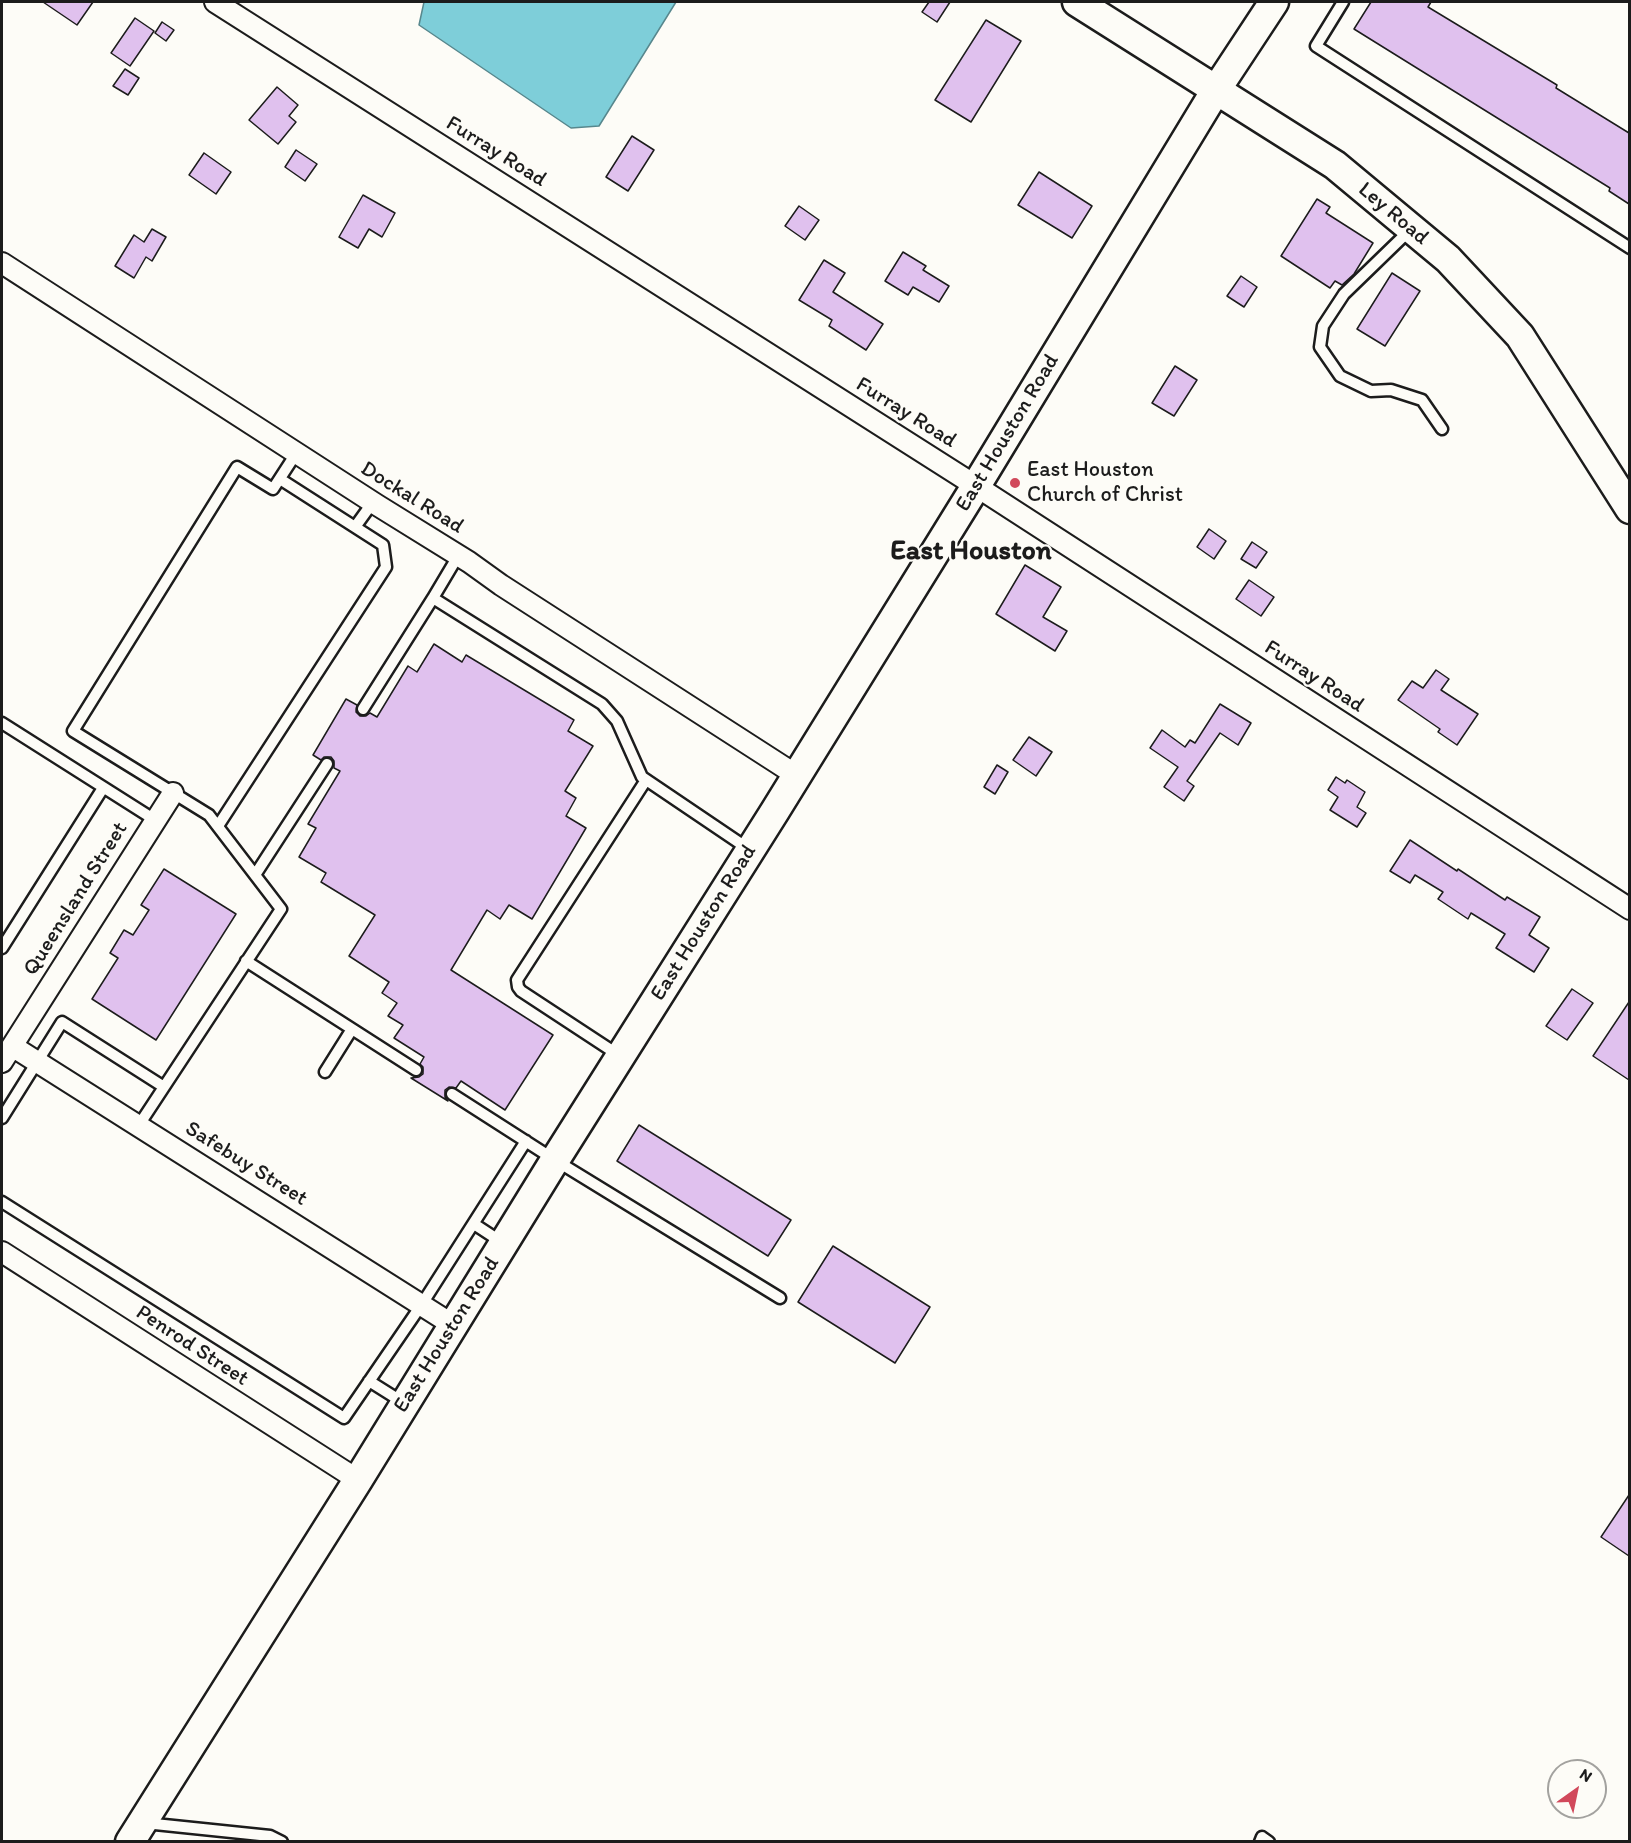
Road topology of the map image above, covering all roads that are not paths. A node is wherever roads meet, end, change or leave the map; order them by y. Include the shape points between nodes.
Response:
1 (1077, 2) edge
2 (1274, 2) edge
3 (1343, 2) edge
4 (222, 3) edge
5 (1216, 90) junction
6 (1411, 228) junction
7 (1629, 248) edge
8 (2, 263) edge
9 (1442, 429) dead end
10 (297, 452) junction
11 (280, 478) junction
12 (976, 486) junction
13 (373, 502) junction
14 (1629, 509) edge
15 (355, 527) junction
16 (458, 556) junction
17 (433, 598) junction
18 (363, 709) dead end
19 (2, 723) edge
20 (327, 764) dead end
21 (796, 775) junction
22 (646, 780) junction
23 (103, 788) junction
24 (173, 792) junction
25 (155, 820) junction
26 (218, 826) junction
27 (750, 850) junction
28 (255, 875) junction
29 (1629, 909) edge
30 (2, 948) edge
31 (246, 961) junction
32 (352, 1029) junction
33 (5, 1049) edge
34 (620, 1056) junction
35 (37, 1062) junction
36 (416, 1070) dead end
37 (325, 1072) dead end
38 (164, 1087) junction
39 (452, 1094) dead end
40 (2, 1118) edge
41 (139, 1125) junction
42 (526, 1141) junction
43 (555, 1160) junction
44 (2, 1202) edge
45 (474, 1224) junction
46 (503, 1243) junction
47 (2, 1252) edge
48 (780, 1298) dead end
49 (422, 1304) junction
50 (453, 1325) junction
51 (369, 1381) junction
52 (405, 1404) junction
53 (358, 1480) junction
54 (136, 1832) edge
55 (282, 1842) edge
56 (1260, 1842) edge
57 (1269, 1842) edge

1 - 5 street, Ley Road
2 - 5 street, East Houston Road
3 - 7 lane via 1316,46
4 - 12 street, Furray Road
5 - 6 street, Ley Road via 1335,165
5 - 12 street, East Houston Road
6 - 9 lane via 1344,294 1323,326 1320,347 1340,376 1371,391 1391,390 1422,400
6 - 14 street, Ley Road via 1448,259 1520,336
8 - 10 street, Dockal Road
10 - 11 lane
10 - 13 street, Dockal Road
11 - 15 lane
11 - 24 lane via 273,489 237,467 73,731
12 - 21 street, East Houston Road
12 - 29 street, Furray Road
13 - 15 lane
13 - 16 street, Dockal Road
15 - 26 lane via 383,545 386,567
16 - 17 lane
16 - 21 street, Dockal Road
17 - 18 lane
17 - 22 lane via 602,704 617,721
19 - 23 lane
20 - 28 lane
21 - 27 street, East Houston Road
22 - 27 lane
22 - 34 lane via 517,980 521,991
23 - 25 lane
23 - 30 lane
24 - 25 street, Queensland Street
24 - 26 lane via 210,815
25 - 33 street, Queensland Street
26 - 28 lane
27 - 34 street, East Houston Road
28 - 31 lane via 281,909
31 - 32 lane
31 - 38 lane
32 - 36 lane
32 - 37 lane
33 - 35 street, Safebuy Street
34 - 43 street, East Houston Road
35 - 38 lane via 62,1022
35 - 40 lane
35 - 41 street, Safebuy Street
38 - 41 lane
39 - 42 lane
41 - 49 street, Safebuy Street
42 - 43 lane
42 - 45 lane
43 - 46 street, East Houston Road
43 - 48 lane
44 - 51 lane via 344,1418
45 - 46 lane
45 - 49 lane
46 - 50 street, East Houston Road
47 - 53 street, Penrod Street
49 - 50 street, Safebuy Street
49 - 51 lane
50 - 52 street, East Houston Road
51 - 52 lane
52 - 53 street, East Houston Road
53 - 54 street, East Houston Road
54 - 55 lane via 270,1836
56 - 57 lane via 1262,1837

